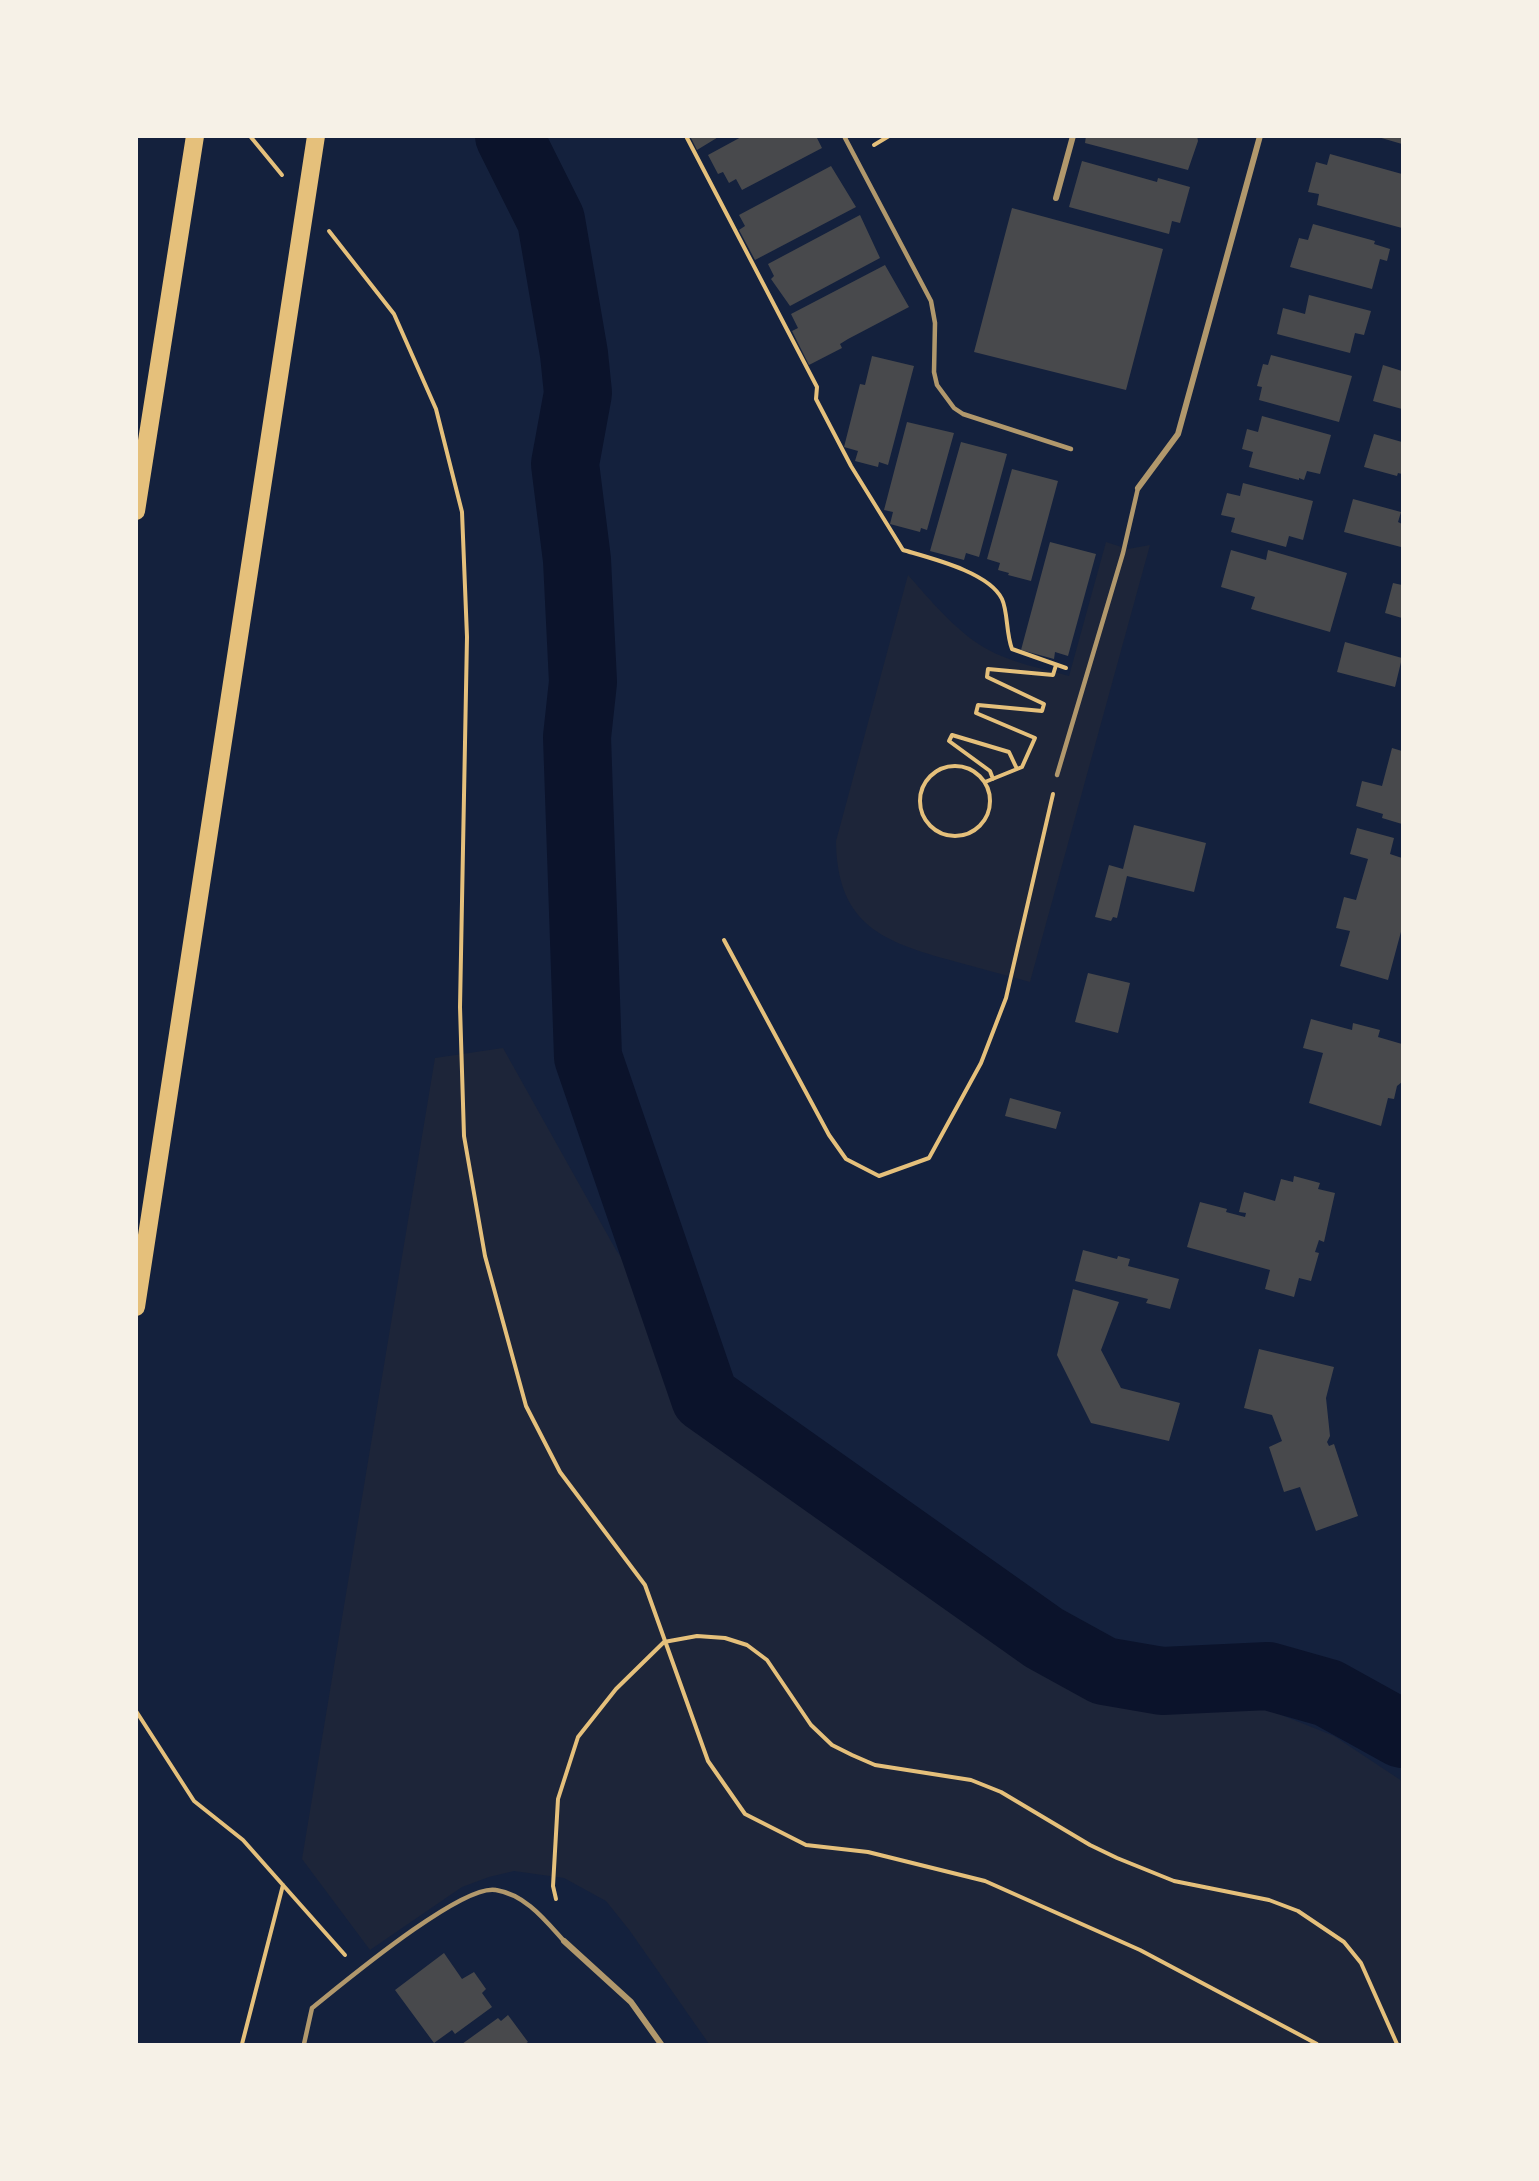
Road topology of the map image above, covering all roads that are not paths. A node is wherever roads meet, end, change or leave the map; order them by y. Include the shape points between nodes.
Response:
1 (195, 136) edge
2 (316, 136) edge
3 (844, 136) edge
4 (1073, 136) edge
5 (1260, 136) edge
6 (1056, 198) dead end
7 (1071, 449) dead end
8 (1138, 488) joint
9 (136, 512) edge
10 (1057, 775) road end
11 (137, 1302) edge
12 (136, 1307) edge
13 (564, 1941) joint
14 (304, 2044) edge
15 (661, 2044) edge

1 - 9 highway
2 - 11 highway
3 - 7 lane via 931,301 935,323 934,372 945,397 963,414
4 - 6 street
5 - 8 street via 1178,434
8 - 10 lane via 1123,554
11 - 12 highway
13 - 14 lane via 527,1902 494,1889 456,1901 312,2008
13 - 15 street via 631,2002

